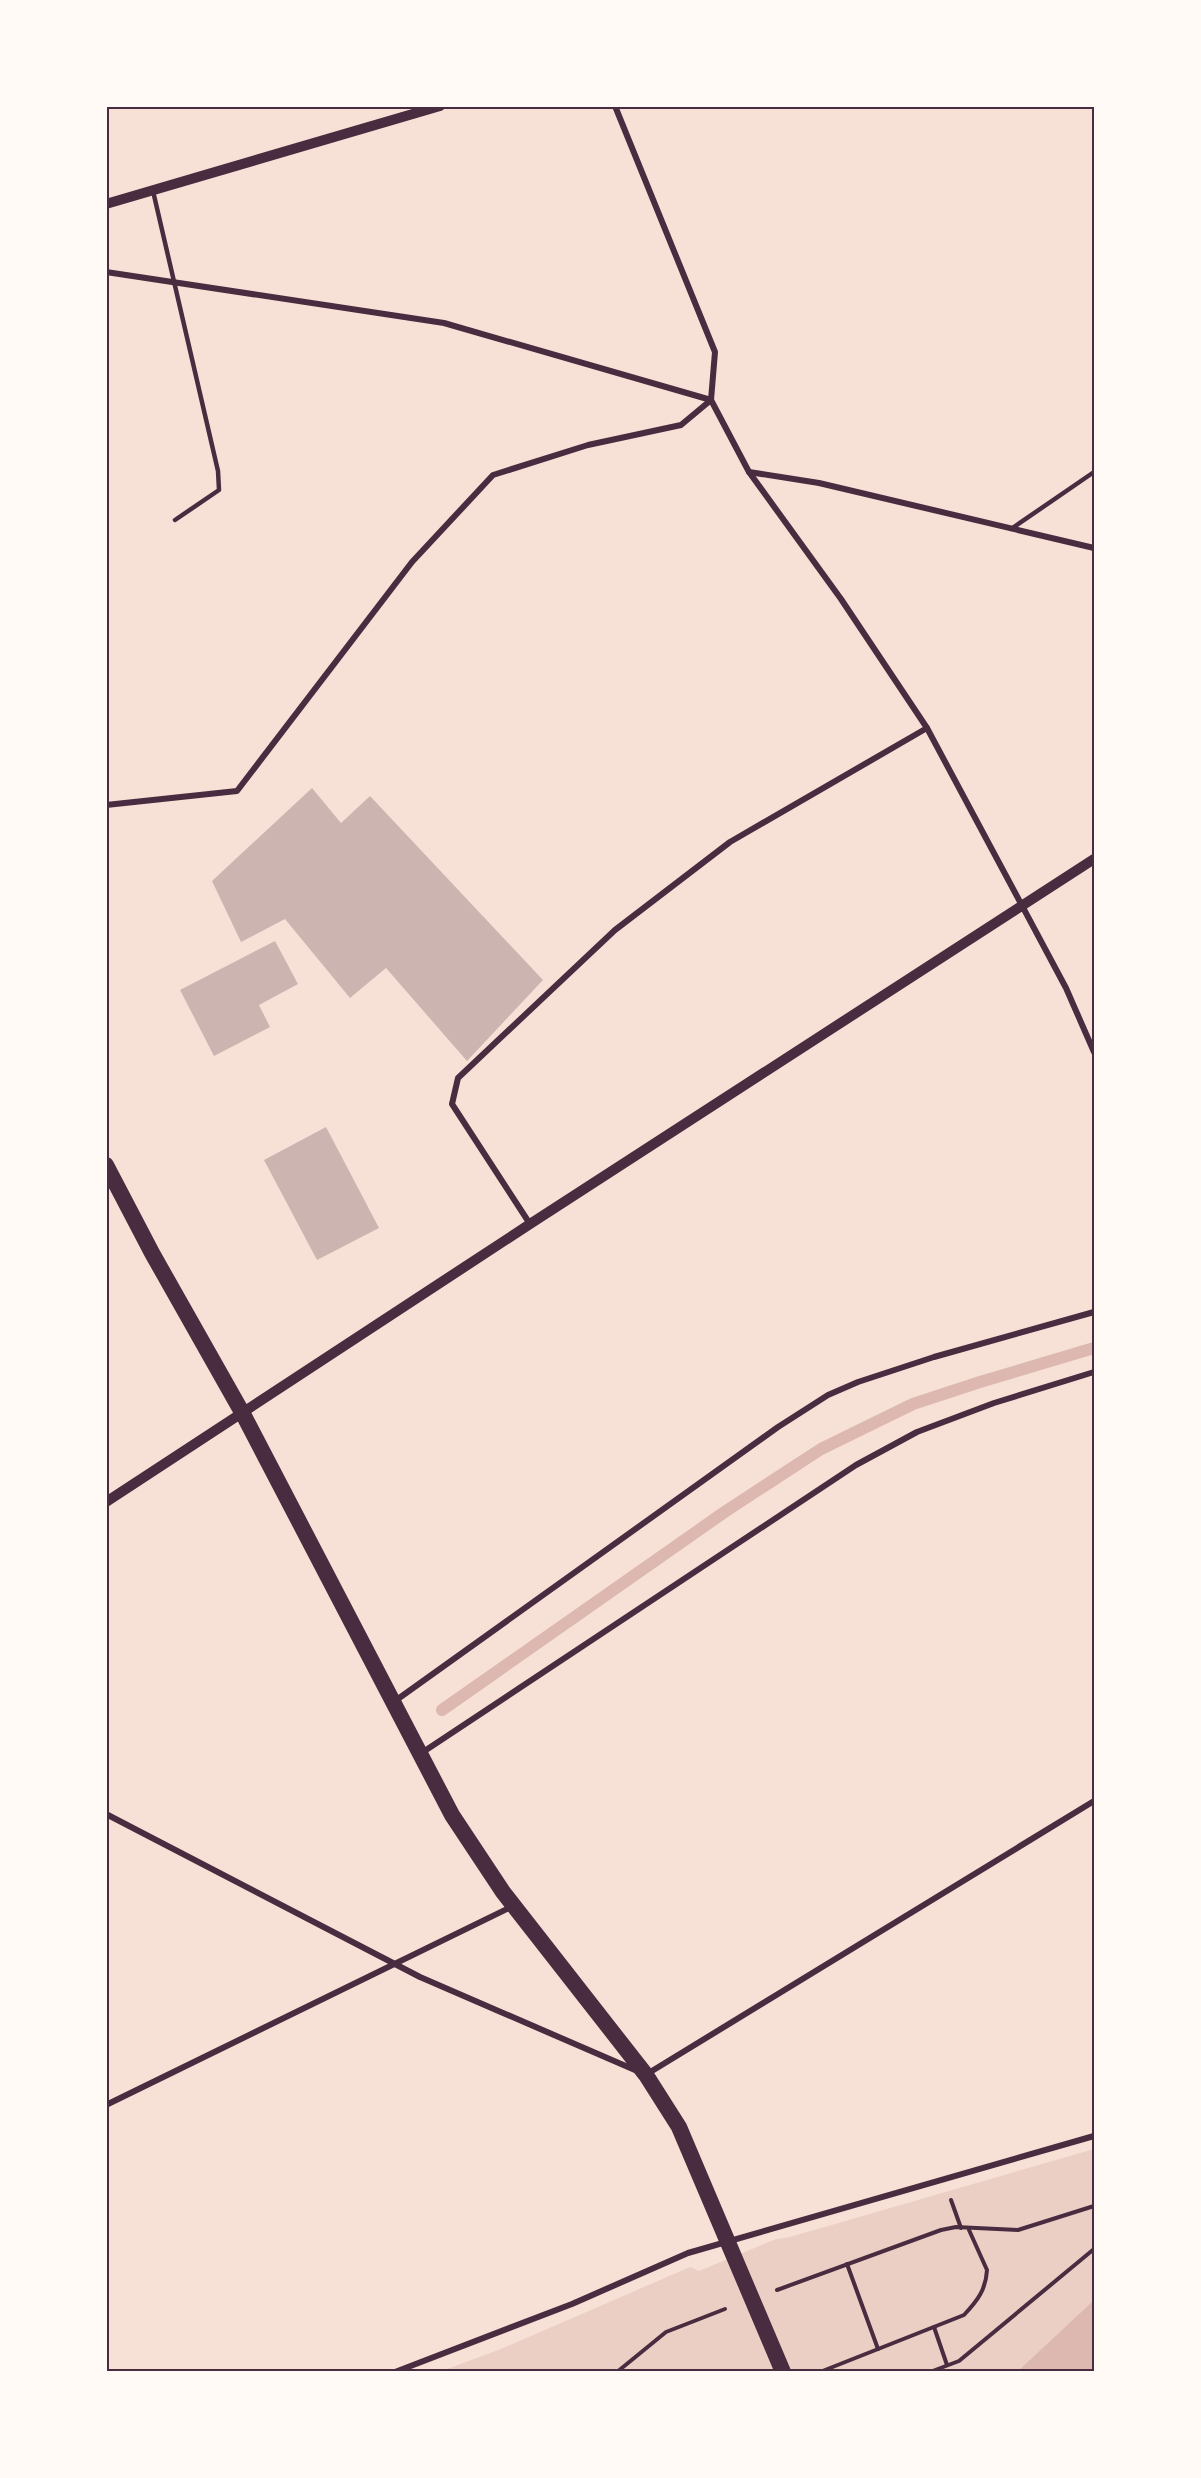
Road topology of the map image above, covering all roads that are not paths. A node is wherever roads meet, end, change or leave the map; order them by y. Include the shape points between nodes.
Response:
1 (441, 106) edge
2 (615, 106) edge
3 (153, 191) junction
4 (106, 204) edge
5 (106, 272) edge
6 (174, 280) junction
7 (711, 400) junction
8 (749, 472) junction
9 (1095, 472) edge
10 (175, 520) dead end
11 (1011, 528) junction
12 (1095, 548) edge
13 (927, 728) junction
14 (106, 805) edge
15 (1095, 859) edge
16 (1023, 904) junction
17 (1095, 1052) edge
18 (106, 1165) edge
19 (530, 1224) junction
20 (1095, 1312) edge
21 (1095, 1372) edge
22 (243, 1414) junction
23 (106, 1502) edge
24 (393, 1703) junction
25 (420, 1754) junction
26 (1095, 1801) edge
27 (106, 1814) edge
28 (514, 1906) junction
29 (395, 1964) junction
30 (646, 2074) junction
31 (106, 2105) edge
32 (1095, 2136) edge
33 (730, 2249) junction
34 (395, 2372) edge
35 (783, 2372) edge

1 - 3 street
2 - 7 street via 715,352
3 - 4 street
3 - 6 lane
5 - 6 street
6 - 7 street via 444,323
6 - 10 lane via 218,471 219,490
7 - 8 street
7 - 14 street via 681,426 588,446 493,475 412,562 237,791
8 - 11 street via 819,483
8 - 13 street via 841,599
9 - 11 lane
11 - 12 street
13 - 16 street
13 - 19 street via 730,842 615,930 458,1078 452,1104
15 - 16 street
16 - 17 street
16 - 19 street
18 - 22 highway
19 - 22 street
20 - 24 street via 934,1357 828,1395
21 - 25 street via 917,1432 856,1466
22 - 23 street
22 - 24 highway
24 - 25 highway
25 - 28 highway via 452,1815
26 - 30 street
27 - 29 street
28 - 29 street
28 - 30 highway
29 - 30 street
29 - 31 street
30 - 33 highway via 679,2127
32 - 33 street
33 - 34 street via 688,2253 572,2304
33 - 35 highway

